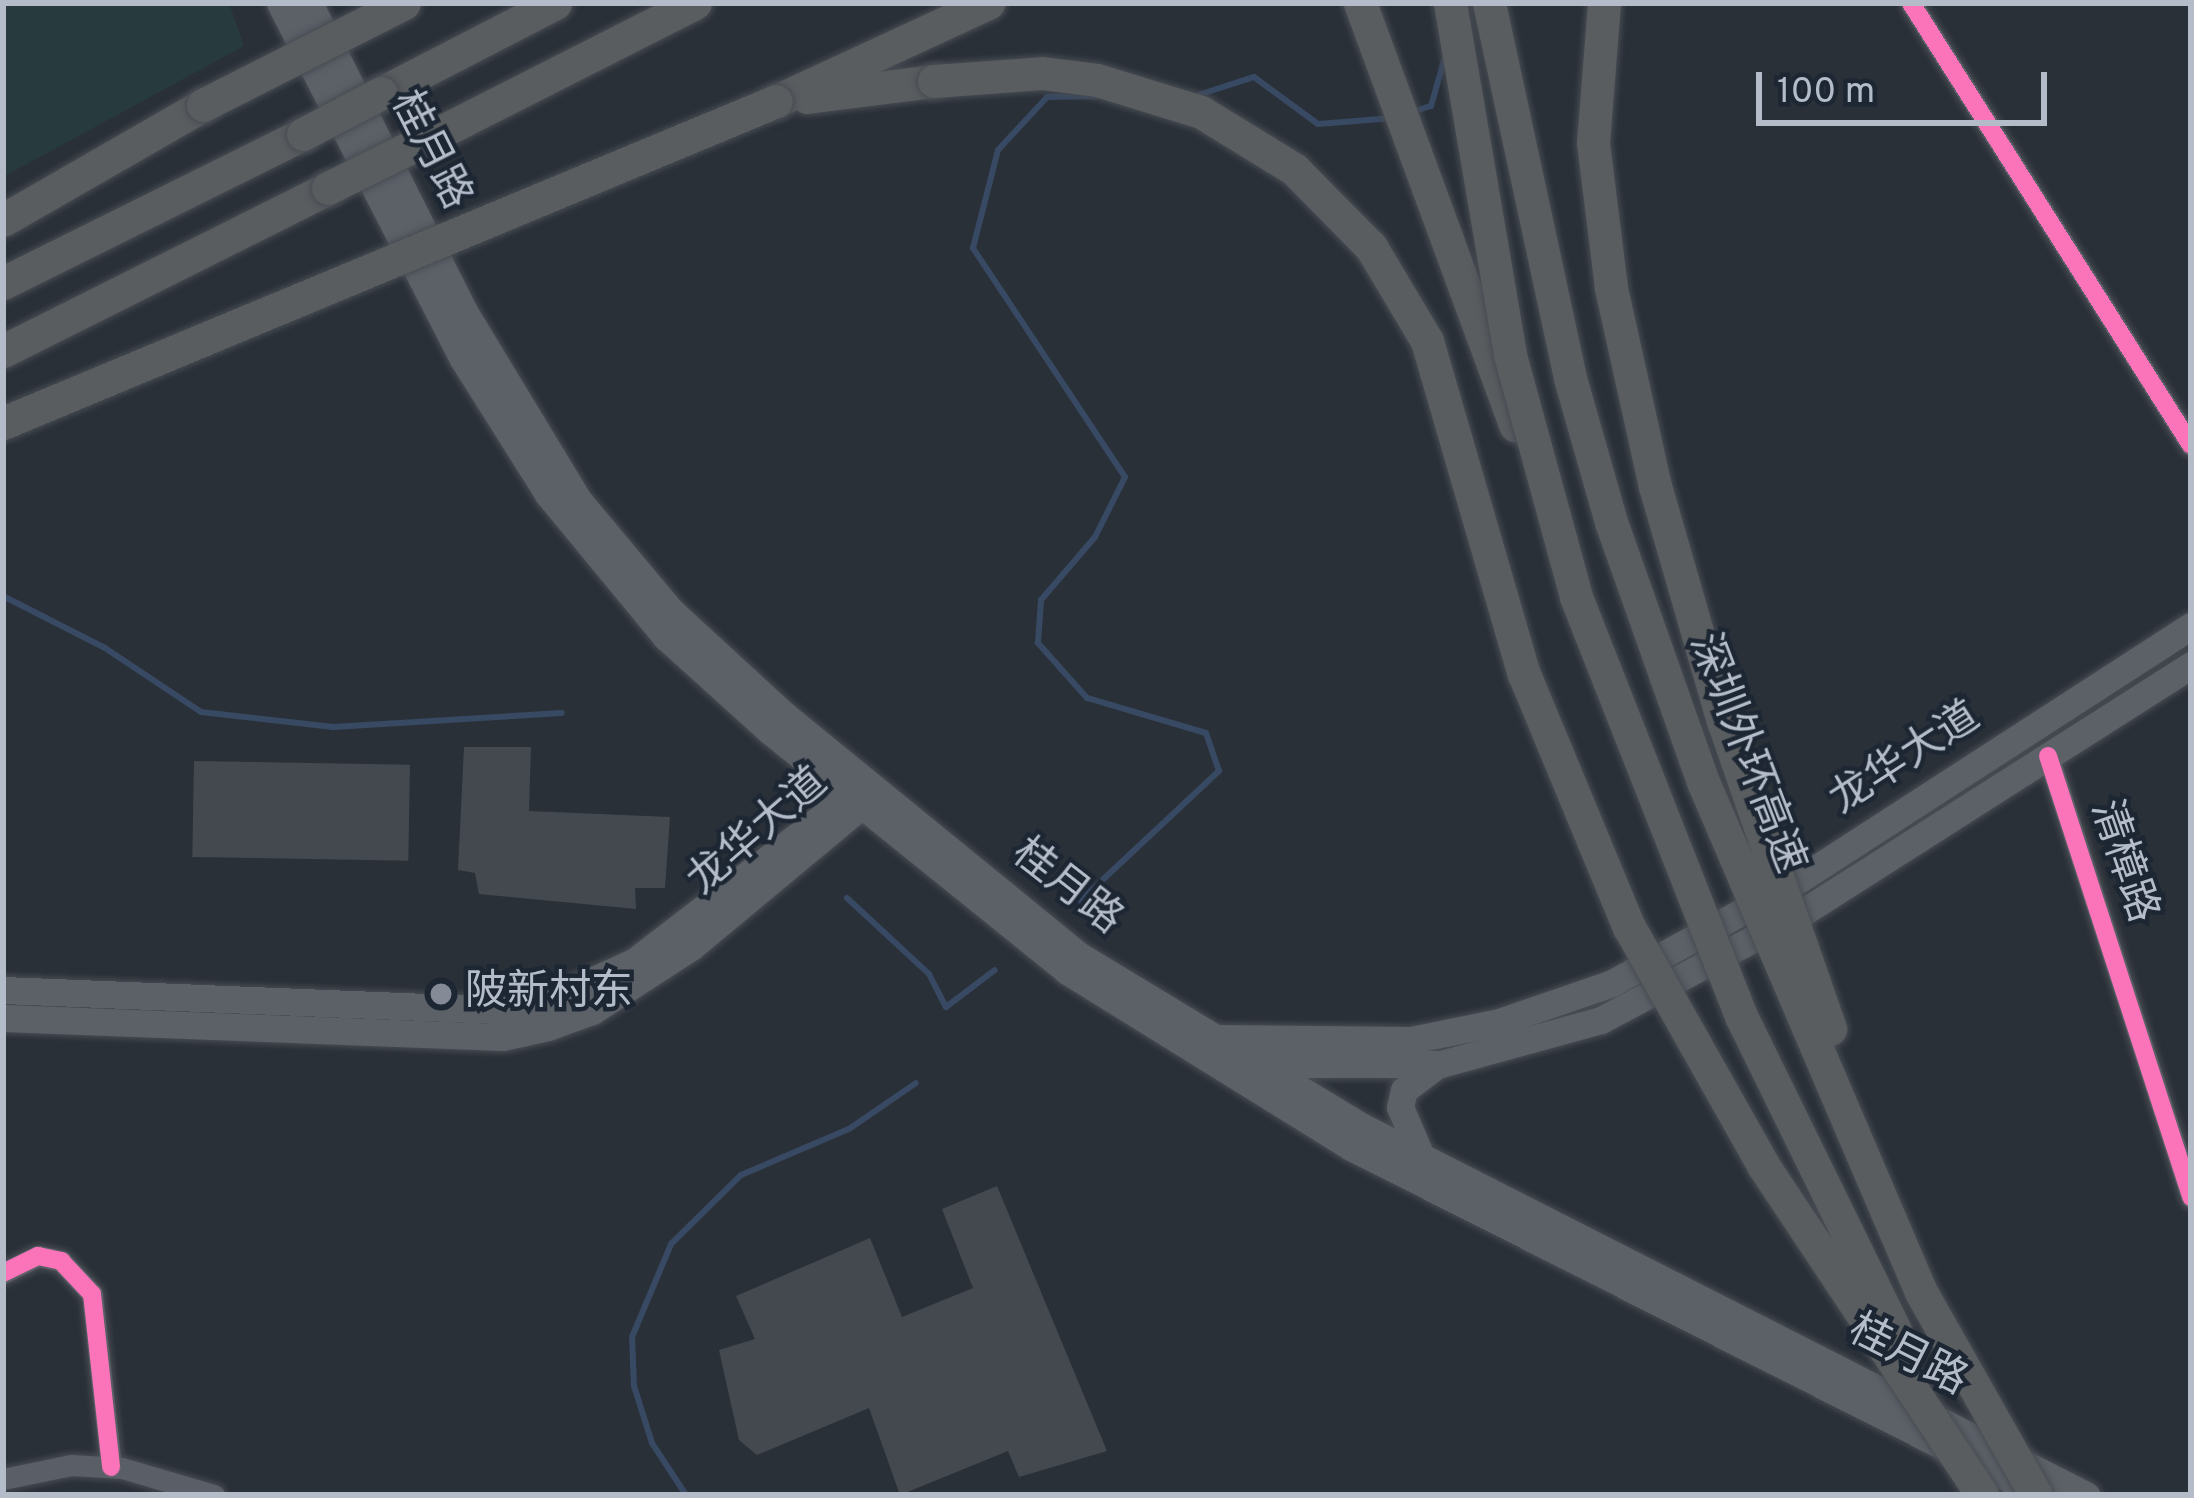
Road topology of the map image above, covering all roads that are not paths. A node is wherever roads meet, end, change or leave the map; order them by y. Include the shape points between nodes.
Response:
1 (280, 3) edge
2 (309, 3) edge
3 (404, 3) edge
4 (695, 3) edge
5 (988, 3) edge
6 (1360, 3) edge
7 (1450, 3) edge
8 (1489, 3) edge
9 (1604, 3) edge
10 (1911, 3) edge
11 (542, 9) edge
12 (776, 101) junction
13 (3, 220) edge
14 (3, 283) edge
15 (3, 351) edge
16 (3, 423) edge
17 (2191, 445) edge
18 (1576, 597) junction
19 (2191, 626) edge
20 (2191, 665) edge
21 (2048, 756) junction
22 (859, 794) junction
23 (3, 990) edge
24 (3, 1018) edge
25 (1173, 1037) joint
26 (1215, 1051) junction
27 (1257, 1064) junction
28 (1441, 1064) junction
29 (1424, 1159) junction
30 (2191, 1197) edge
31 (3, 1273) edge
32 (1921, 1292) junction
33 (112, 1468) junction
34 (3, 1479) edge
35 (214, 1495) edge
36 (1985, 1495) edge
37 (2038, 1495) edge
38 (2086, 1495) edge

1 - 22 main road, 桂月路 via 463,359 548,494 666,637
2 - 22 main road, 桂月路 via 465,313 579,501 718,657
3 - 13 highway, bridge via 203,104
4 - 15 highway, bridge
5 - 12 highway
6 - 18 highway, bridge
7 - 18 highway, bridge via 1510,355
8 - 32 highway, 深圳外环高速, bridge via 1541,260 1611,522 1703,784
9 - 32 highway, bridge via 1593,142 1599,214 1655,487 1723,721
10 - 17 street
11 - 14 highway, bridge
12 - 16 highway, bridge
12 - 36 highway, bridge via 988,74 1114,84 1249,137 1294,169 1371,247 1427,341 1524,674 1629,927 1763,1165
18 - 36 highway, bridge via 1750,1035
19 - 26 main road, 龙华大道 via 1792,884 1612,983 1499,1022 1411,1040
20 - 21 main road, 龙华大道
21 - 28 main road, 龙华大道 via 1649,999 1546,1040
21 - 30 street, 清樟路
22 - 23 main road, 龙华大道 via 635,961 525,1012
22 - 24 main road, 龙华大道 via 658,971 548,1027 503,1037
22 - 25 main road, 桂月路 via 1067,971
22 - 26 main road, 桂月路
25 - 26 main road, 龙华大道
26 - 27 main road, 桂月路
26 - 37 main road, 桂月路 via 1352,1148
27 - 28 main road, 龙华大道
27 - 29 main road, 桂月路
28 - 29 main road via 1414,1078 1400,1107
29 - 38 main road, 桂月路
31 - 33 street via 38,1256 61,1261 92,1294
32 - 37 highway, 深圳外环高速, bridge
33 - 34 street via 71,1465
33 - 35 street

